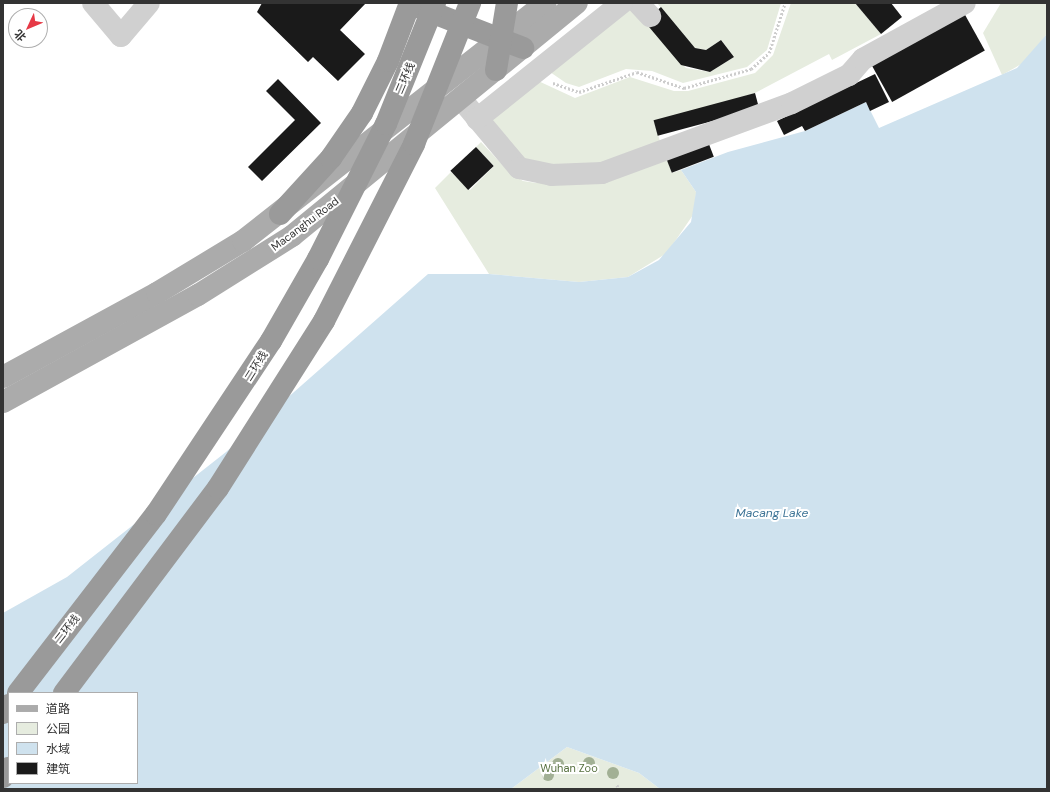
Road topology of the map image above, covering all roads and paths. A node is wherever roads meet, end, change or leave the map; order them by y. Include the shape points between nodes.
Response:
1 (93, 3) edge
2 (148, 3) edge
3 (410, 3) edge
4 (435, 3) edge
5 (470, 3) edge
6 (507, 3) edge
7 (545, 3) edge
8 (577, 3) edge
9 (622, 3) edge
10 (785, 3) edge
11 (965, 3) edge
12 (499, 41) junction
13 (523, 48) junction
14 (496, 70) junction
15 (536, 71) junction
16 (461, 99) junction
17 (477, 118) junction
18 (280, 214) junction
19 (3, 377) edge
20 (3, 402) edge
21 (19, 692) edge
22 (65, 692) edge
23 (617, 785) dead end
24 (620, 789) edge

1 - 2 lane via 121,36
3 - 12 highway
3 - 18 highway via 388,61 362,113 331,158
4 - 21 highway, 二环线 via 386,124 318,259 271,341 156,514
5 - 22 highway via 414,144 320,328 218,488
6 - 12 highway
7 - 12 main road, Macanghu Road
8 - 13 main road, Macanghu Road
9 - 15 lane
10 - 15 path via 765,60 751,69 706,83 678,88 630,72 575,92 556,85
11 - 17 lane via 863,59 849,75 792,103 614,170 569,176 519,168
12 - 13 highway
12 - 14 highway
12 - 18 main road, Macanghu Road
13 - 14 main road, Macanghu Road
14 - 16 main road, Macanghu Road
15 - 17 lane
16 - 17 lane
16 - 20 main road, Macanghu Road via 267,253 198,295
18 - 19 main road, Macanghu Road via 157,293
23 - 24 path

